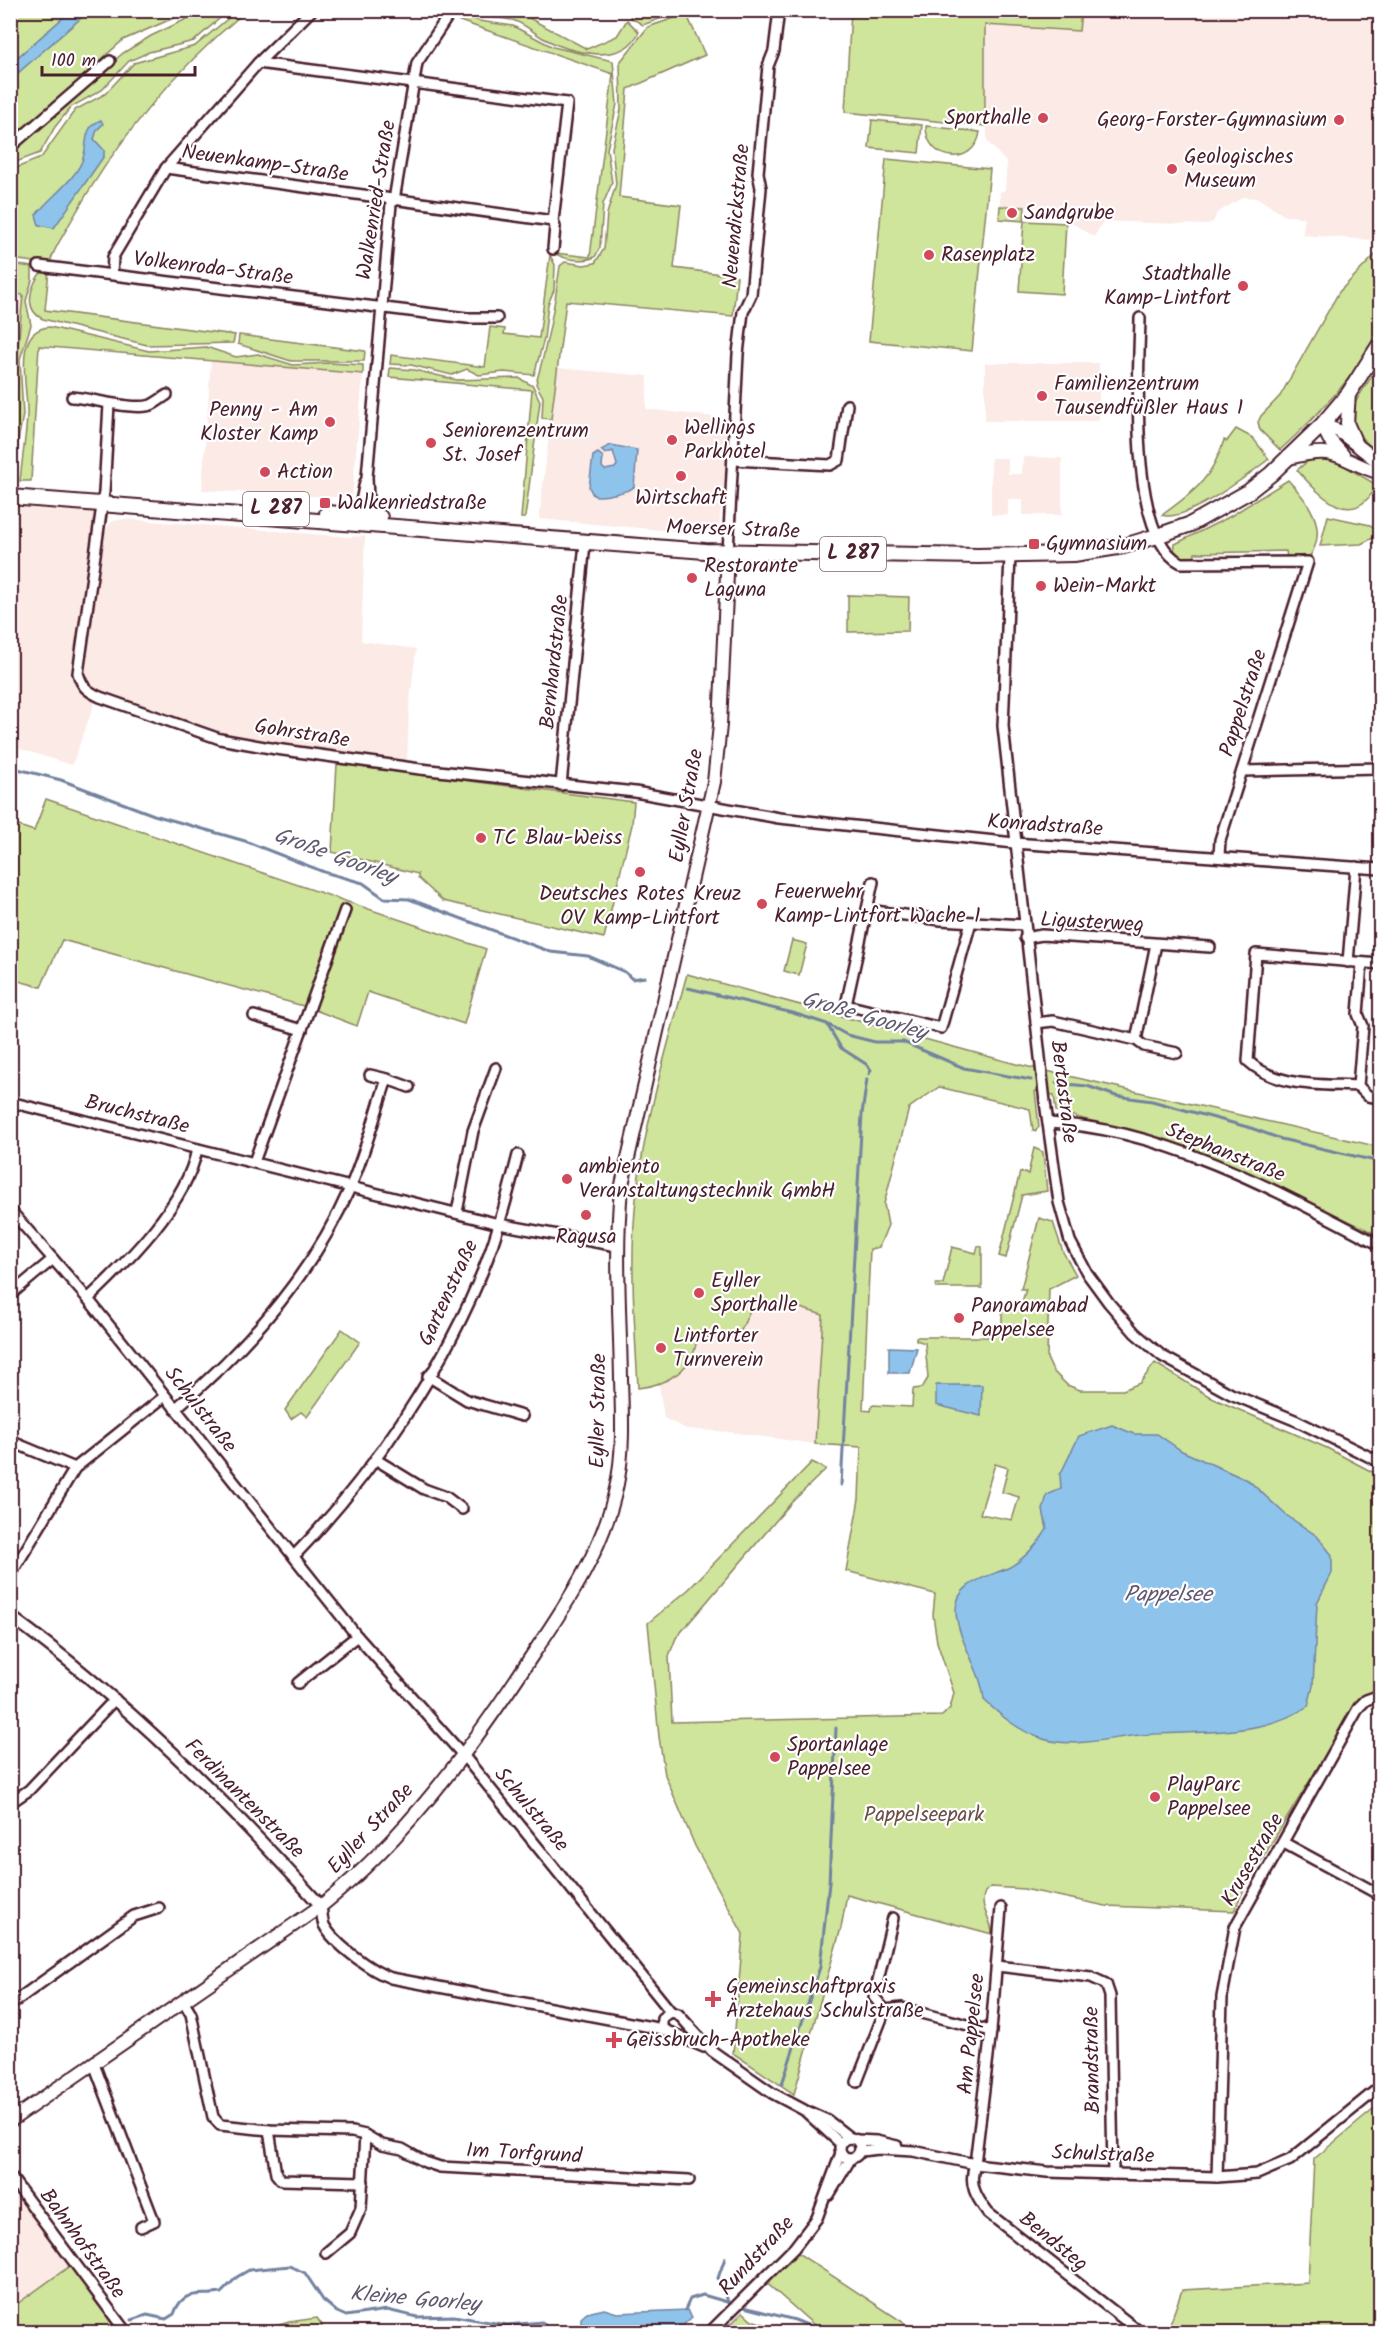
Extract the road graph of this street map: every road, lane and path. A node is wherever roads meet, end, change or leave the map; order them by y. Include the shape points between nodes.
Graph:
1 (312, 10) edge
2 (452, 10) edge
3 (778, 10) edge
4 (110, 61) dead end
5 (258, 63) junction
6 (413, 84) junction
7 (10, 147) edge
8 (166, 168) junction
9 (394, 200) junction
10 (553, 221) junction
11 (553, 249) dead end
12 (39, 266) dead end
13 (112, 274) junction
14 (383, 308) junction
15 (497, 318) dead end
16 (1140, 318) dead end
17 (1380, 344) edge
18 (1350, 393) junction
19 (167, 395) dead end
20 (72, 397) dead end
21 (109, 404) junction
22 (847, 405) dead end
23 (1322, 425) junction
24 (1358, 445) junction
25 (1343, 455) junction
26 (1289, 458) junction
27 (734, 460) junction
28 (1380, 463) edge
29 (1380, 473) edge
30 (10, 497) edge
31 (101, 503) junction
32 (363, 520) junction
33 (1157, 536) junction
34 (585, 543) junction
35 (728, 552) junction
36 (1010, 556) junction
37 (1380, 768) edge
38 (1242, 771) junction
39 (561, 785) junction
40 (709, 806) junction
41 (1014, 843) junction
42 (1219, 856) junction
43 (1356, 867) junction
44 (1380, 869) edge
45 (873, 882) dead end
46 (345, 910) dead end
47 (868, 910) junction
48 (971, 922) junction
49 (1024, 925) junction
50 (1025, 938) junction
51 (1156, 944) junction
52 (1210, 946) dead end
53 (1348, 962) junction
54 (1362, 963) junction
55 (1380, 964) edge
56 (254, 1016) dead end
57 (1036, 1023) junction
58 (302, 1030) junction
59 (1136, 1040) junction
60 (1177, 1053) dead end
61 (496, 1068) dead end
62 (370, 1075) dead end
63 (387, 1079) junction
64 (1358, 1086) junction
65 (409, 1087) dead end
66 (1380, 1098) edge
67 (10, 1102) edge
68 (1048, 1123) junction
69 (197, 1149) junction
70 (518, 1155) dead end
71 (254, 1162) junction
72 (350, 1187) junction
73 (10, 1210) edge
74 (457, 1212) junction
75 (500, 1224) junction
76 (1380, 1245) edge
77 (616, 1246) junction
78 (53, 1259) junction
79 (10, 1295) edge
80 (88, 1299) junction
81 (428, 1376) junction
82 (165, 1396) junction
83 (175, 1409) junction
84 (522, 1416) dead end
85 (10, 1441) edge
86 (375, 1459) junction
87 (1380, 1462) edge
88 (75, 1468) junction
89 (462, 1509) dead end
90 (294, 1556) junction
91 (10, 1576) edge
92 (10, 1616) edge
93 (357, 1636) junction
94 (298, 1683) dead end
95 (1380, 1695) edge
96 (115, 1700) junction
97 (463, 1755) junction
98 (10, 1803) edge
99 (1284, 1843) junction
100 (1380, 1895) edge
101 (321, 1906) junction
102 (159, 1908) dead end
103 (1001, 1908) dead end
104 (892, 1918) dead end
105 (997, 1966) junction
106 (183, 2001) junction
107 (10, 2005) edge
108 (885, 2010) junction
109 (671, 2012) junction
110 (682, 2022) junction
111 (662, 2029) junction
112 (991, 2031) junction
113 (676, 2033) junction
114 (712, 2051) junction
115 (94, 2064) junction
116 (857, 2082) dead end
117 (1380, 2087) edge
118 (804, 2110) junction
119 (10, 2121) edge
120 (269, 2130) junction
121 (365, 2135) junction
122 (854, 2139) junction
123 (841, 2148) junction
124 (860, 2151) junction
125 (913, 2151) junction
126 (851, 2158) junction
127 (975, 2164) junction
128 (1113, 2174) junction
129 (10, 2176) edge
130 (1217, 2177) junction
131 (689, 2180) dead end
132 (363, 2182) junction
133 (824, 2201) junction
134 (141, 2228) dead end
135 (326, 2253) dead end
136 (126, 2332) edge
137 (710, 2332) edge
138 (1140, 2332) edge

1 - 5 street
2 - 6 street, Walkenried-Straße via 417,63
3 - 27 street, Neuendickstraße via 767,78 759,173 762,188 751,295 743,312 734,402
4 - 7 street
5 - 6 street
5 - 8 street
6 - 9 street, Walkenried-Straße
6 - 10 street via 567,104
8 - 9 street, Neuenkamp-Straße
8 - 13 street via 113,257
9 - 10 street, Neuenkamp-Straße
9 - 14 street, Walkenried-Straße via 384,265
10 - 11 street
12 - 13 street, Volkenroda-Straße
13 - 14 street, Volkenroda-Straße
14 - 15 street, Volkenroda-Straße
14 - 32 street, Walkenried-Straße
16 - 33 street via 1140,448 1150,517
17 - 18 main road, L 287
18 - 23 main road, L 287
18 - 24 main road via 1347,423
19 - 21 street via 150,406
20 - 21 street via 94,398
21 - 31 street, Gohrstraße
22 - 27 street via 839,460 830,465
23 - 24 main road via 1339,431
23 - 25 main road, Moerser Straße
23 - 26 main road, Moerser Straße / L 287
24 - 28 main road
25 - 26 main road, Moerser Straße via 1323,452
25 - 29 main road, Moerser Straße
26 - 33 main road, Moerser Straße / L 287 via 1248,492 1217,511
27 - 35 street, Neuendickstraße
30 - 31 main road, Moerser Straße / L 287
31 - 32 main road, Moerser Straße / L 287 via 124,499
31 - 39 street, Gohrstraße via 78,673 87,691 220,739 359,761
32 - 34 main road, Moerser Straße / L 287
33 - 36 main road, Moerser Straße / L 287 via 1131,545 1074,554
33 - 38 street, Pappelstraße via 1181,563 1308,562
34 - 35 main road, Moerser Straße / L 287
34 - 39 street, Bernhardstraße
35 - 36 main road, Moerser Straße / L 287
35 - 40 main road, Eyller Straße via 718,746
36 - 41 street, Bertastraße via 1003,726
37 - 38 street
38 - 42 street, Pappelstraße via 1220,840
39 - 40 street, Gohrstraße via 635,792
40 - 41 street, Konradstraße via 779,818
40 - 77 main road, Eyller Straße via 621,1189
41 - 42 street, Konradstraße
41 - 49 street, Bertastraße
42 - 43 street, Konradstraße
43 - 44 street, Konradstraße
43 - 53 street
45 - 47 street
46 - 58 street
47 - 48 street
47 - 48 street via 846,1005 941,1028
48 - 49 street
49 - 50 street, Bertastraße
50 - 51 street, Ligusterweg via 1042,935
50 - 57 street, Bertastraße
51 - 52 street, Ligusterweg
51 - 59 street, Ligusterweg
53 - 54 street
53 - 64 street via 1256,954 1248,1061 1287,1082
54 - 55 street
54 - 64 street via 1358,1014 1363,1026
56 - 58 street
57 - 59 street via 1053,1021
57 - 68 street, Bertastraße
58 - 71 street
59 - 60 street via 1144,1046
61 - 74 street via 473,1131
62 - 63 street
63 - 65 street
63 - 72 street
64 - 66 street via 1368,1096
67 - 69 street, Bruchstraße
68 - 76 street, Stephanstraße via 1079,1124 1190,1155 1307,1207
68 - 87 street, Bertastraße via 1059,1202 1070,1241 1092,1280 1135,1334 1203,1381
69 - 71 street, Bruchstraße
69 - 80 street via 176,1197 156,1227 124,1266
70 - 75 street
71 - 72 street, Bruchstraße
72 - 74 street, Bruchstraße
72 - 83 street via 325,1238 292,1287 227,1363
73 - 78 street, Schulstraße
74 - 75 street, Bruchstraße
75 - 77 street, Bruchstraße
75 - 81 street, Gartenstraße via 468,1306
77 - 97 main road, Eyller Straße via 621,1446 617,1483 604,1532 569,1600
78 - 79 street
78 - 80 street, Schulstraße
80 - 82 street, Schulstraße
81 - 84 street, Gartenstraße via 466,1400
81 - 86 street, Gartenstraße
82 - 83 street, Schulstraße
82 - 88 street
83 - 90 street, Schulstraße
85 - 88 street
86 - 89 street
86 - 90 street, Gartenstraße
88 - 91 street
90 - 93 street, Schulstraße
92 - 96 street, Ferdinantenstraße via 66,1656
93 - 94 street
93 - 97 street, Schulstraße
95 - 99 street, Krusestraße via 1359,1707
96 - 98 street via 29,1790
96 - 101 street, Ferdinantenstraße
97 - 101 main road, Eyller Straße via 363,1871
97 - 109 street, Schulstraße
99 - 100 street
99 - 130 street, Krusestraße via 1240,1918 1228,1961 1222,1997
101 - 106 main road, Eyller Straße
101 - 111 street, Ferdinantenstraße via 324,1925 350,1953 368,1969 391,1978
102 - 107 street via 134,1916
103 - 105 street, Am Pappelsee
104 - 108 street via 874,1997
105 - 112 street, Am Pappelsee
105 - 128 street, Brandstraße via 1091,1977 1106,1984 1110,1996
106 - 115 main road, Eyller Straße
106 - 120 street, Im Torfgrund via 190,2014 213,2117 227,2127
108 - 112 street via 903,2008
108 - 116 street
109 - 110 street, Schulstraße via 678,2014
109 - 111 street via 662,2018
110 - 113 street
110 - 114 street, Schulstraße
111 - 113 street, Schulstraße
112 - 127 street, Am Pappelsee
113 - 114 street, Schulstraße
114 - 118 street, Schulstraße
115 - 119 main road, Eyller Straße
115 - 134 street via 154,2221
117 - 130 street, Schulstraße via 1290,2160 1257,2174
118 - 122 street, Schulstraße
118 - 123 street, Schulstraße
120 - 121 street, Im Torfgrund
120 - 132 street via 276,2174 281,2180
121 - 131 street, Im Torfgrund via 440,2167
121 - 132 street
122 - 123 street
122 - 124 street
122 - 125 street, Schulstraße
123 - 126 street, Schulstraße
123 - 133 street, Rundstraße
124 - 125 street, Schulstraße
124 - 126 street
125 - 127 street, Schulstraße
126 - 133 street, Rundstraße
127 - 128 street, Schulstraße
127 - 138 street, Bendsteg via 971,2175 973,2189 988,2213
128 - 130 street, Schulstraße
129 - 136 street, Bahnhofstraße
132 - 135 street via 361,2208 350,2233
133 - 137 street, Rundstraße via 817,2218 794,2248

